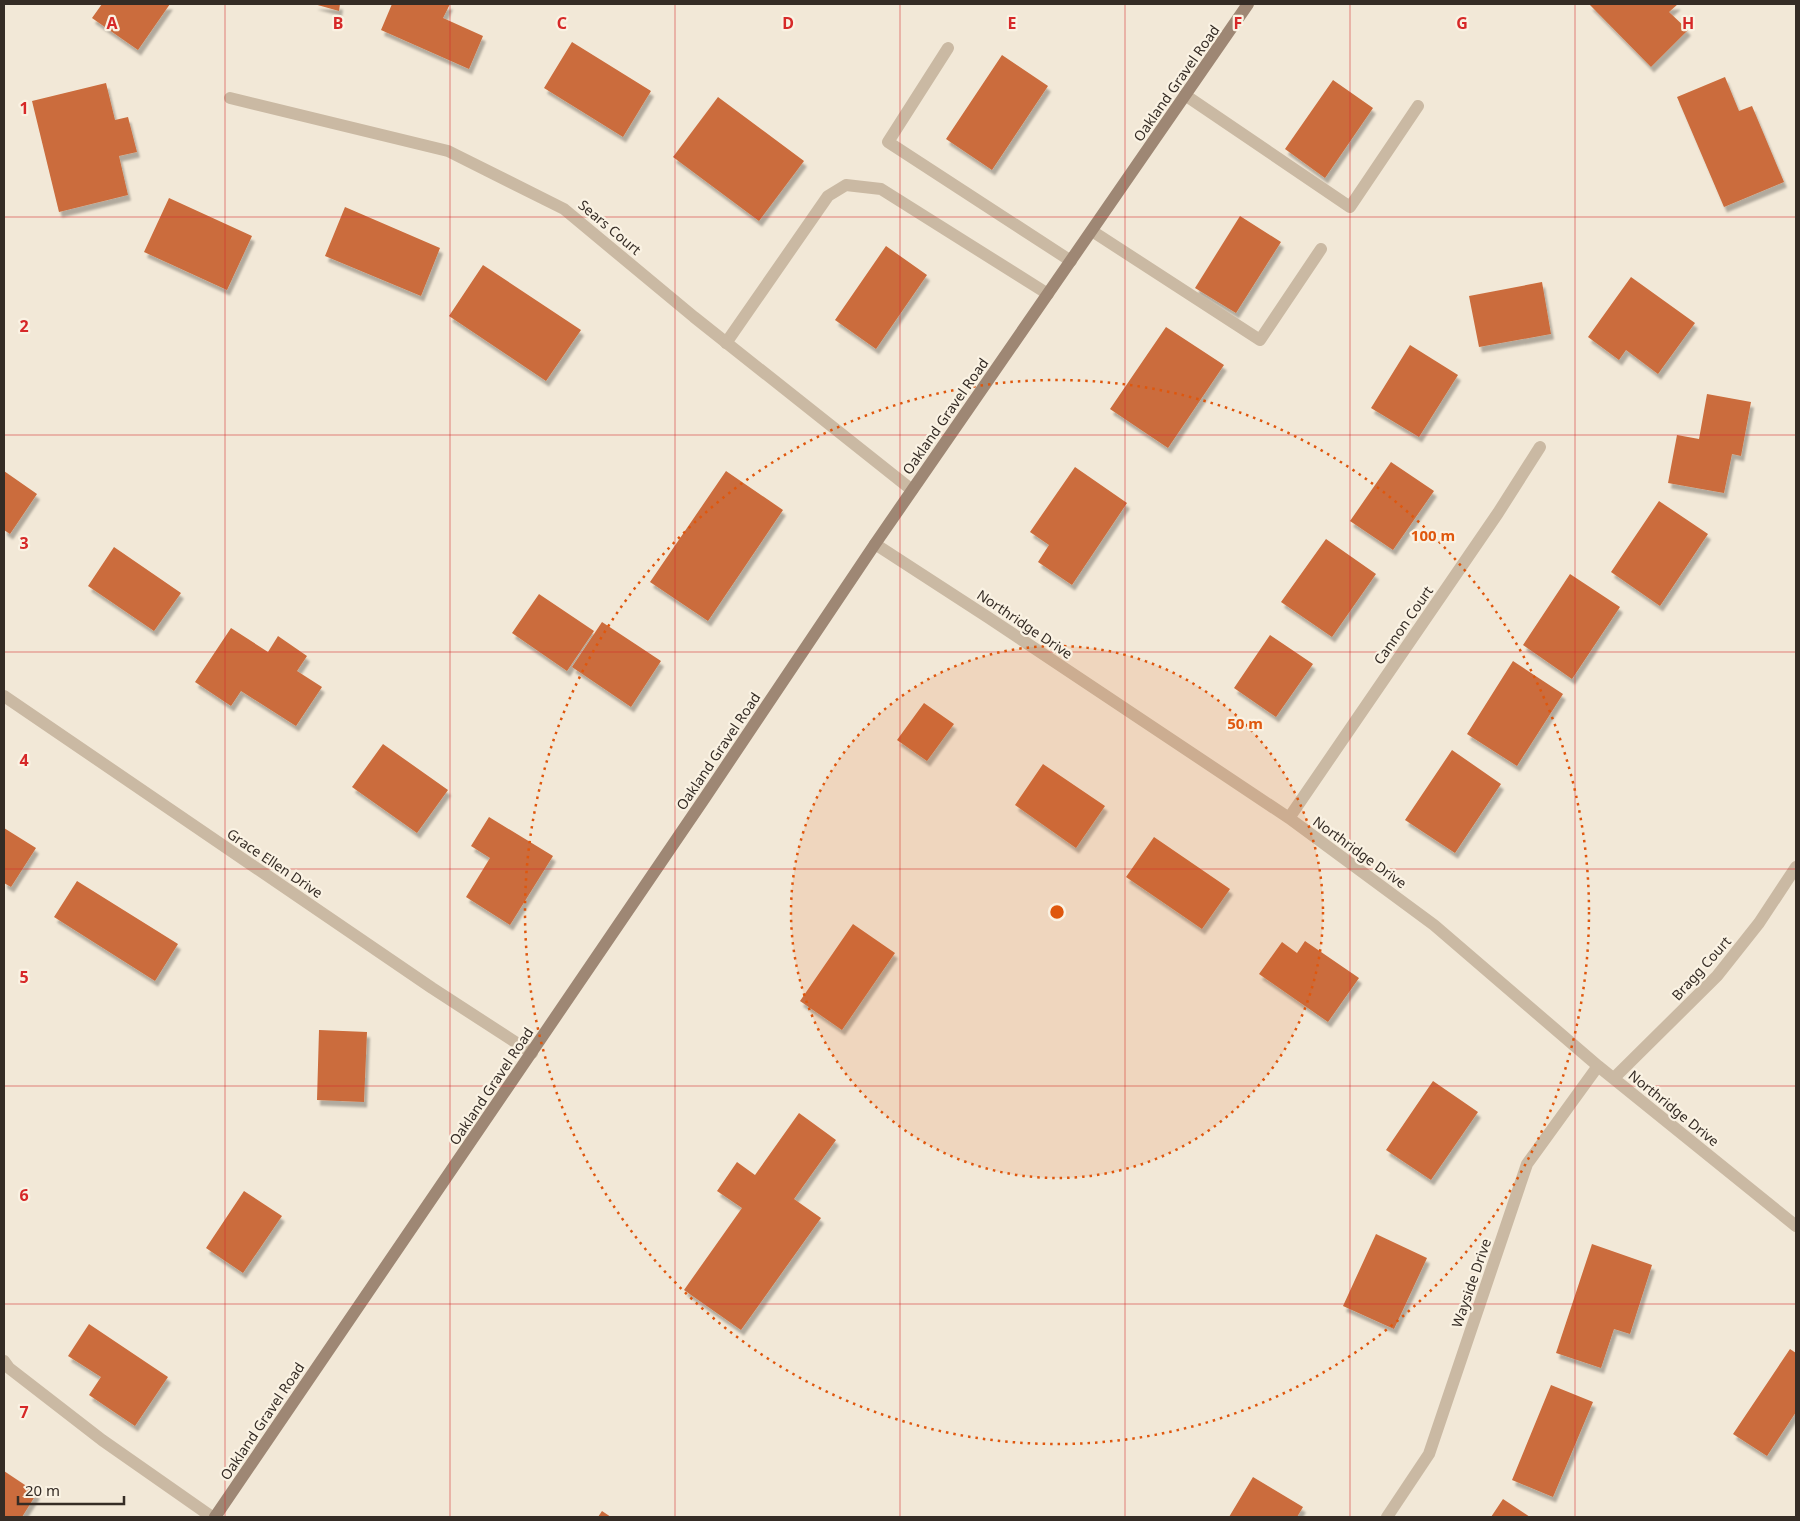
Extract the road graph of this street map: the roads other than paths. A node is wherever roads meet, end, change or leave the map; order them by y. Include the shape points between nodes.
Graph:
1 (1248, 4) edge
2 (948, 48) dead end
3 (1185, 95) junction
4 (230, 98) dead end
5 (1418, 106) dead end
6 (1092, 231) junction
7 (1322, 249) dead end
8 (1071, 261) junction
9 (1048, 294) junction
10 (726, 342) junction
11 (1540, 447) dead end
12 (912, 490) junction
13 (875, 544) junction
14 (4, 696) edge
15 (1288, 818) junction
16 (1796, 867) edge
17 (532, 1053) junction
18 (1598, 1066) junction
19 (1614, 1078) junction
20 (1796, 1226) edge
21 (4, 1361) edge
22 (213, 1517) edge
23 (1387, 1517) edge

1 - 3 street, Oakland Gravel Road
2 - 8 street via 888,142
3 - 5 street via 1350,208
3 - 6 street, Oakland Gravel Road
4 - 10 street, Sears Court via 457,156 564,209
6 - 7 street via 1260,340
6 - 8 street, Oakland Gravel Road
8 - 9 street, Oakland Gravel Road
9 - 10 street via 881,189 846,185 828,196
9 - 12 street, Oakland Gravel Road
10 - 12 street, Sears Court
11 - 15 street, Cannon Court
12 - 13 street, Oakland Gravel Road
13 - 15 street, Northridge Drive
13 - 17 street, Oakland Gravel Road
14 - 17 street, Grace Ellen Drive via 424,983
15 - 18 street, Northridge Drive via 1434,924
16 - 19 street, Bragg Court via 1754,930 1717,976
17 - 22 street, Oakland Gravel Road
18 - 19 street, Northridge Drive
18 - 23 street, Wayside Drive via 1527,1164 1429,1454
19 - 20 street, Northridge Drive
21 - 22 street via 102,1440

